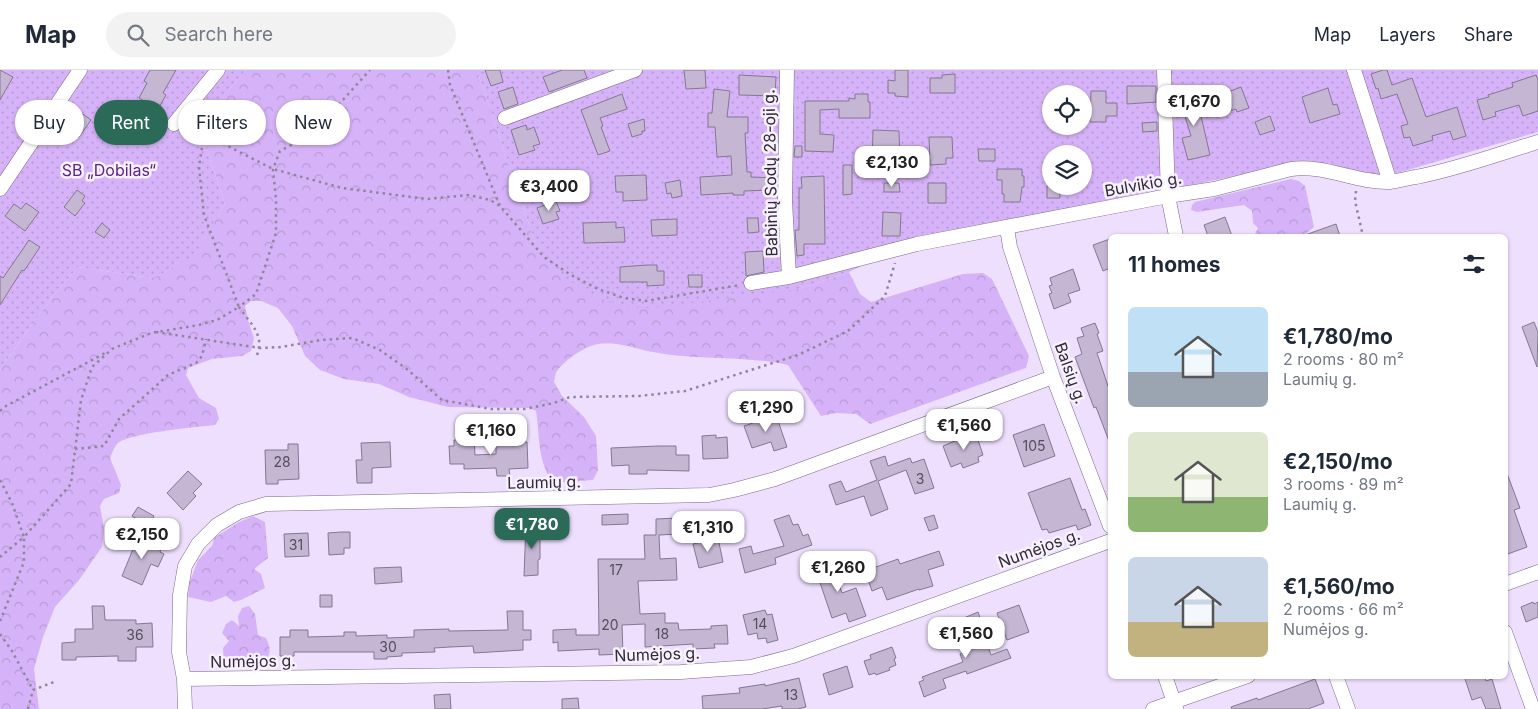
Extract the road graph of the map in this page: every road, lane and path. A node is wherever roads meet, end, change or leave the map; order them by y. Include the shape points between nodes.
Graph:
1 (80, 70) edge
2 (218, 70) edge
3 (370, 70) edge
4 (448, 70) edge
5 (635, 70) edge
6 (787, 70) edge
7 (1164, 70) edge
8 (1354, 70) edge
9 (206, 84) junction
10 (207, 100) edge
11 (505, 118) dead end
12 (174, 124) dead end
13 (1538, 142) edge
14 (202, 145) edge
15 (226, 145) edge
16 (273, 169) junction
17 (1357, 179) junction
18 (1390, 182) junction
19 (0, 189) edge
20 (1168, 196) junction
21 (500, 206) junction
22 (1007, 228) junction
23 (1176, 234) edge
24 (1363, 234) edge
25 (899, 250) junction
26 (789, 277) junction
27 (751, 284) joint
28 (239, 307) junction
29 (156, 332) junction
30 (206, 339) junction
31 (260, 348) junction
32 (112, 349) junction
33 (257, 356) dead end
34 (1053, 377) junction
35 (0, 411) edge
36 (75, 449) junction
37 (0, 480) edge
38 (1108, 521) edge
39 (24, 537) junction
40 (1108, 542) edge
41 (0, 557) edge
42 (1538, 572) edge
43 (1508, 583) edge
44 (0, 621) edge
45 (0, 634) edge
46 (1508, 640) edge
47 (184, 679) junction
48 (1166, 679) edge
49 (1240, 679) edge
50 (1337, 679) edge
51 (54, 682) dead end
52 (33, 690) junction
53 (1175, 705) edge
54 (28, 709) edge
55 (185, 709) edge
56 (1153, 709) edge
57 (1348, 709) edge
58 (1533, 709) edge

1 - 19 street
2 - 9 street
3 - 16 path via 312,134 280,151
4 - 21 path via 450,85
5 - 11 street
6 - 26 street, Babinių Sodų 28-oji g. via 785,200
7 - 20 street
8 - 18 street
9 - 10 path
9 - 12 street
13 - 18 street, Bulvikio g. via 1440,172
14 - 28 path via 199,167 204,215
15 - 16 path
16 - 21 path via 342,188 427,199 469,195
16 - 28 path via 276,233 256,294
17 - 18 street, Bulvikio g.
17 - 20 street, Bulvikio g. via 1303,167 1214,190
17 - 24 path via 1355,201
20 - 22 street, Bulvikio g.
20 - 23 street
21 - 27 path via 544,257 571,276 624,298 646,301
22 - 25 street, Bulvikio g.
22 - 34 street, Balsių g. via 1010,247
25 - 26 street, Bulvikio g.
25 - 31 path via 885,296 848,331 798,355 685,390 639,396 570,397 525,409 491,409 442,400 380,350 352,338
26 - 27 street, Bulvikio g.
28 - 29 path via 217,320
28 - 31 path via 258,334
29 - 30 path
29 - 32 path
30 - 31 path
30 - 36 path via 202,356 196,363 168,375 133,406 119,419 104,446
31 - 33 path
32 - 35 path
32 - 36 path via 92,367 81,400
34 - 38 street, Balsių g.
34 - 47 street, Laumių g. via 775,478 709,495 266,504 239,512 217,525 198,544 185,566 180,595 179,652
36 - 39 path via 71,484
37 - 39 path
39 - 41 path
39 - 44 path via 24,562
40 - 47 street, Numėjos g. via 793,656 751,667 680,672
42 - 43 street
45 - 52 path
46 - 58 street
47 - 55 street, Laumių g.
48 - 53 street
49 - 53 street
50 - 57 street
51 - 52 path
52 - 54 path
53 - 56 street

